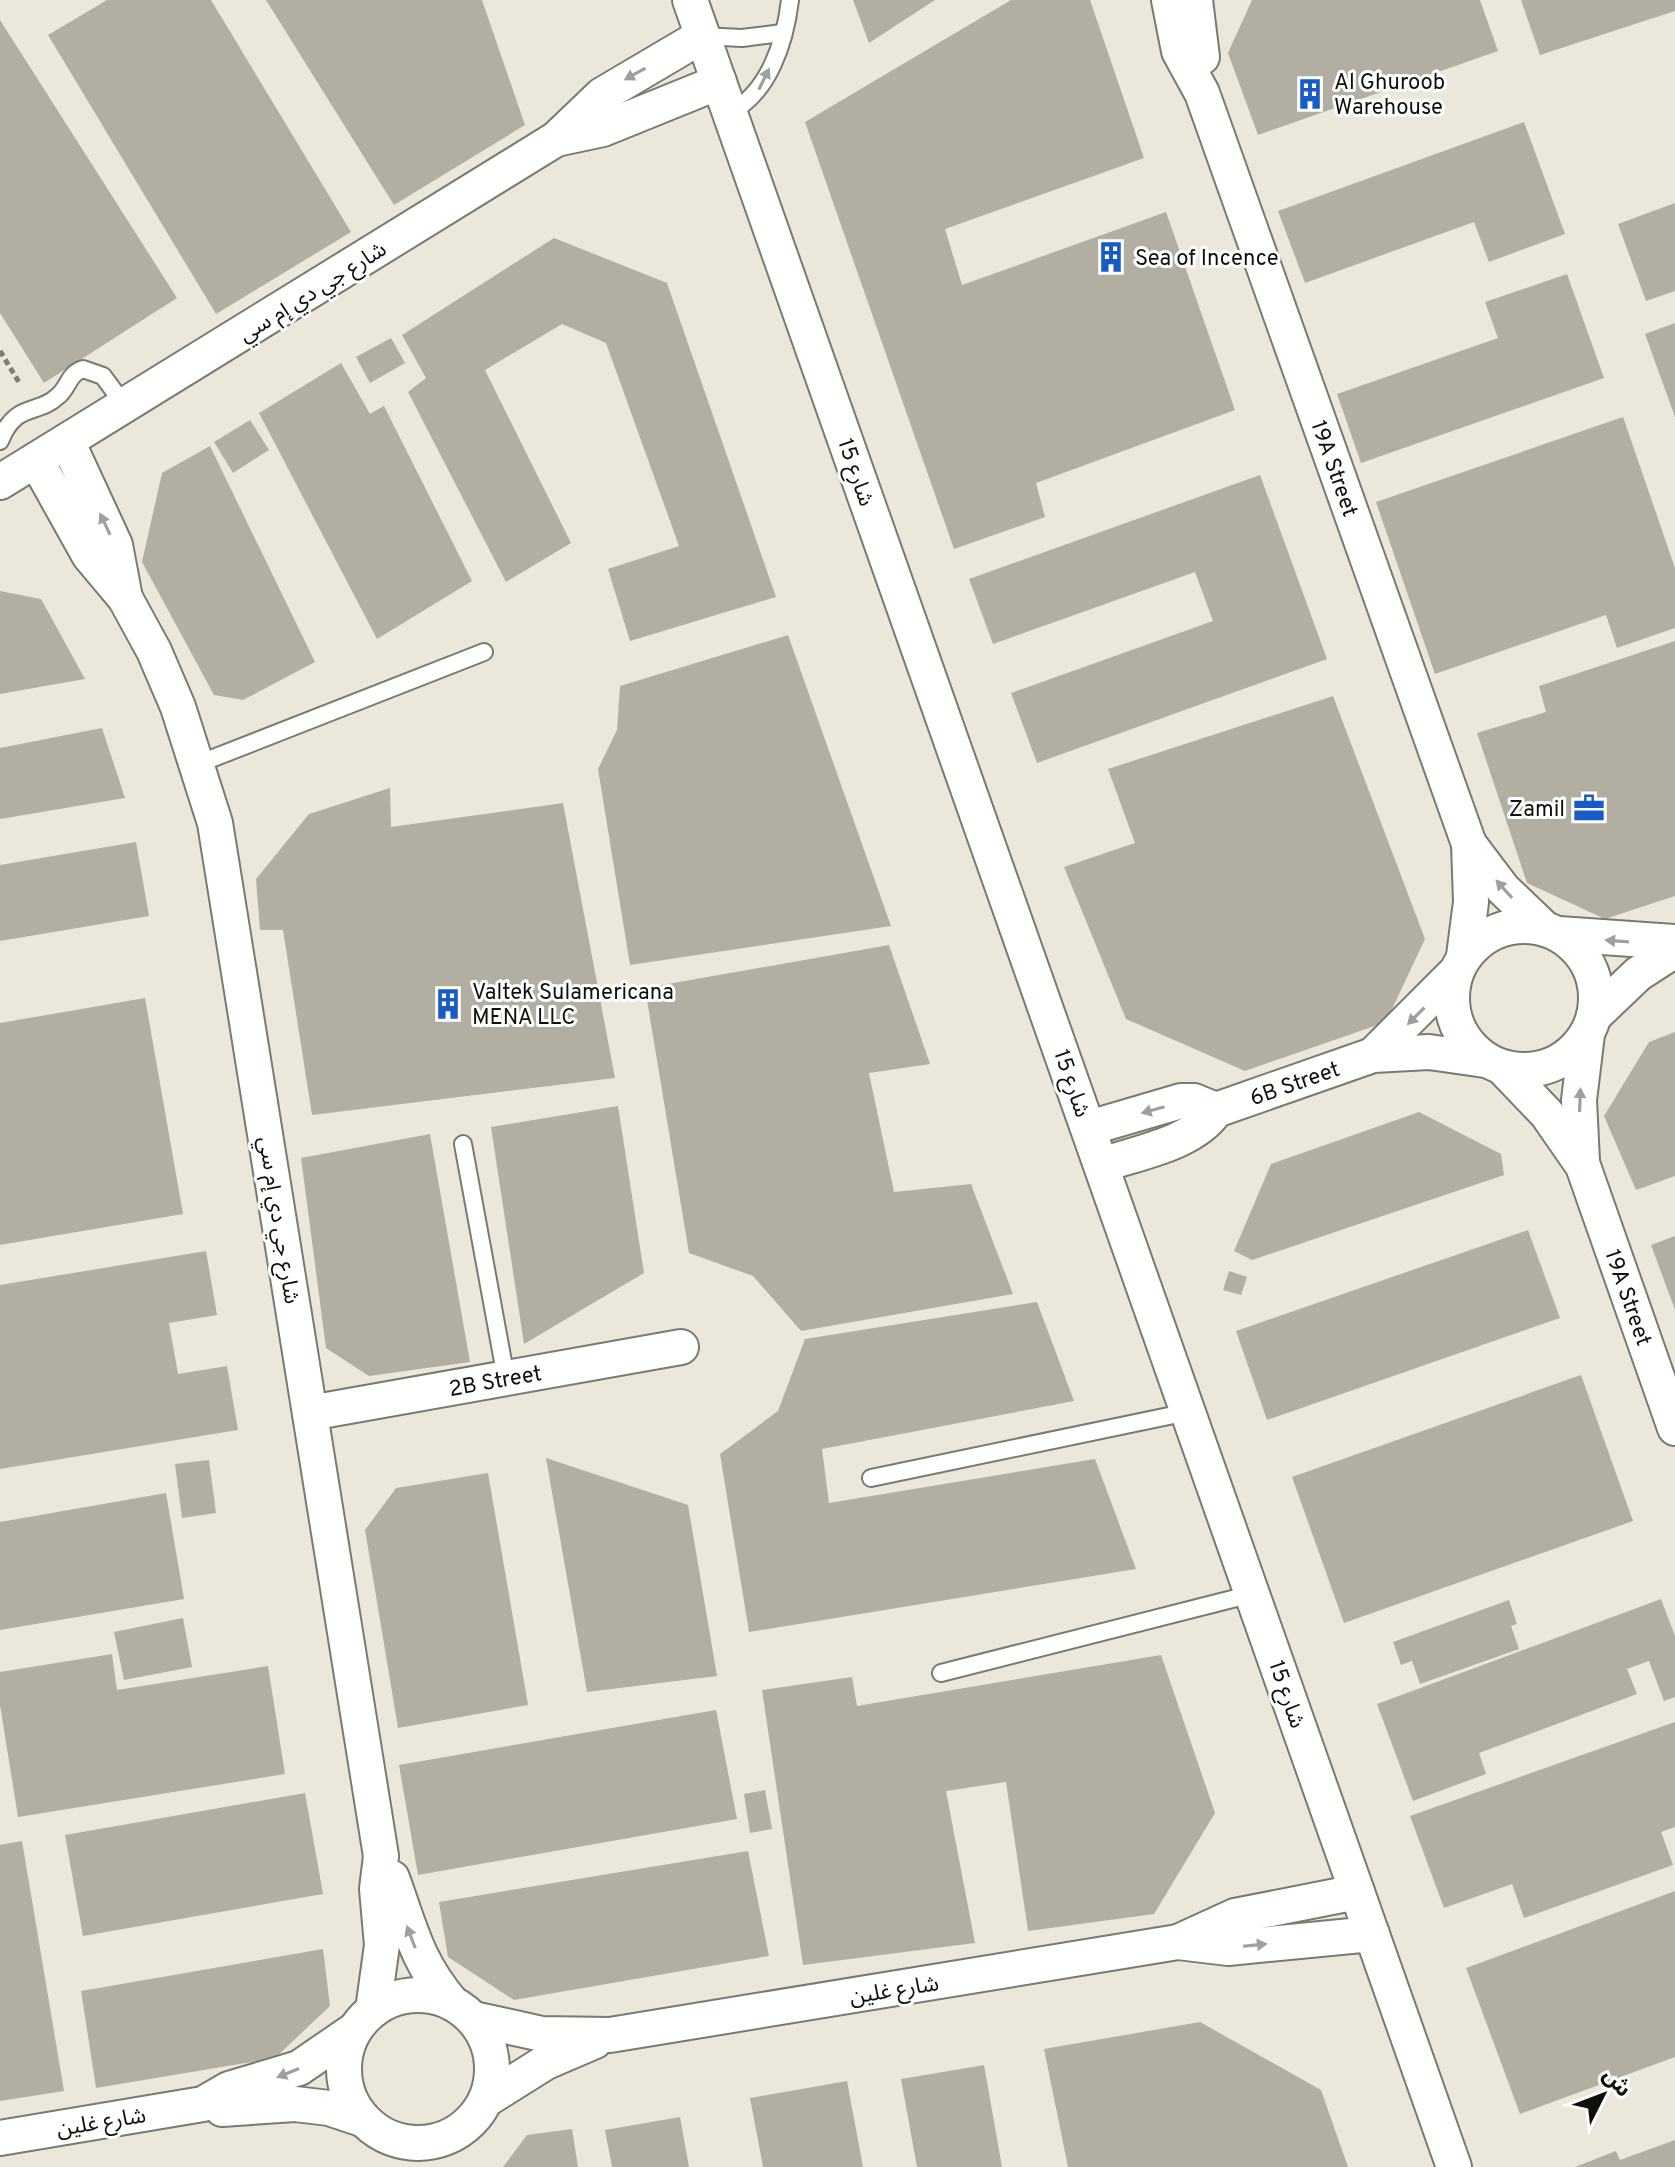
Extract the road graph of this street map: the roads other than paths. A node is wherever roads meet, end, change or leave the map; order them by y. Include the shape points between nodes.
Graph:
1 (690, 0) edge
2 (790, 0) edge
3 (1169, 0) edge
4 (1195, 0) edge
5 (782, 33) junction
6 (702, 36) junction
7 (1202, 93) junction
8 (724, 97) junction
9 (556, 139) junction
10 (125, 406) junction
11 (0, 441) edge
12 (67, 441) junction
13 (36, 460) junction
14 (0, 482) edge
15 (125, 598) junction
16 (484, 652) dead end
17 (198, 764) junction
18 (1469, 844) junction
19 (1552, 931) junction
20 (1675, 942) edge
21 (1675, 950) edge
22 (1460, 964) junction
23 (1591, 1025) junction
24 (1373, 1055) junction
25 (1494, 1064) junction
26 (1216, 1110) junction
27 (1089, 1128) junction
28 (463, 1144) dead end
29 (1102, 1165) junction
30 (1583, 1166) junction
31 (681, 1347) dead end
32 (506, 1378) junction
33 (1188, 1412) junction
34 (310, 1413) junction
35 (1675, 1428) edge
36 (871, 1478) dead end
37 (1252, 1594) junction
38 (941, 1673) dead end
39 (381, 1856) junction
40 (1357, 1892) junction
41 (1372, 1934) junction
42 (1178, 1942) junction
43 (463, 2011) junction
44 (363, 2020) junction
45 (610, 2035) junction
46 (487, 2099) junction
47 (203, 2104) junction
48 (362, 2119) junction
49 (465, 2128) junction
50 (0, 2138) edge
51 (402, 2153) edge
52 (456, 2167) edge
53 (1454, 2167) edge

1 - 6 street, شارع 15
2 - 5 lane
3 - 7 street, 19A Street via 1179,51
4 - 7 street, 19A Street
5 - 6 lane
8 -> 5 lane via 744,106 765,81
6 - 8 street, شارع 15
6 -> 9 street, شارع جي دي إم سي via 602,95
7 - 18 street, 19A Street
8 - 9 street, شارع جي دي إم سي
8 - 27 street, شارع 15
9 - 10 street, شارع جي دي إم سي
10 - 11 lane via 103,376 91,369 71,376 53,400 12,421
10 - 12 street, شارع جي دي إم سي
12 - 13 street, شارع جي دي إم سي
15 -> 12 street, شارع جي دي إم سي via 115,545
13 - 14 street, شارع جي دي إم سي
13 - 15 street, شارع جي دي إم سي via 89,555
15 - 17 street, شارع جي دي إم سي via 154,651
16 - 17 lane
17 - 34 street, شارع جي دي إم سي via 226,882
19 -> 18 street, 19A Street via 1503,889
18 - 22 street, 19A Street via 1471,902
20 -> 19 street
19 - 22 street via 1509,927 1476,942
19 - 23 street via 1586,960 1597,997
21 - 23 street via 1638,974
22 -> 24 street, 6B Street via 1416,1016
22 - 25 street via 1453,1012 1470,1047
23 - 25 street via 1560,1061 1522,1071
30 -> 23 street, 19A Street via 1579,1100
24 - 25 street, 6B Street via 1429,1052
24 - 26 street, 6B Street
25 - 30 street, 19A Street via 1547,1114
26 -> 27 street via 1181,1101
26 - 29 street, 6B Street via 1189,1134
27 - 29 street, شارع 15
28 - 32 lane
29 - 33 street, شارع 15
30 - 35 street, 19A Street
31 - 32 street, 2B Street
32 - 34 street, 2B Street
33 - 36 lane
33 - 37 street, شارع 15
34 - 39 street, شارع جي دي إم سي
37 - 38 lane
37 - 40 street, شارع 15
43 -> 39 street, شارع جي دي إم سي via 434,1982 413,1944
39 - 44 street, شارع جي دي إم سي via 377,1889 382,1945
40 - 41 street, شارع 15
40 - 42 street, شارع غلين via 1235,1916
42 -> 41 street, شارع غلين via 1228,1948
41 - 53 street, شارع 15
42 - 45 street, شارع غلين
43 - 44 street, شارع غلين via 432,1996 411,1995 391,1999
43 - 45 street, شارع غلين via 542,2034
43 - 46 street, شارع غلين via 484,2033 492,2057
44 -> 47 street, شارع غلين via 299,2068 229,2089
44 - 48 street via 343,2067 345,2085
45 - 46 street, شارع غلين via 546,2062
46 - 49 street, شارع غلين
47 - 48 street, شارع غلين via 224,2109 312,2105
47 - 50 street, شارع غلين
48 - 51 street, شارع غلين
49 - 51 street, شارع غلين
49 - 52 street

